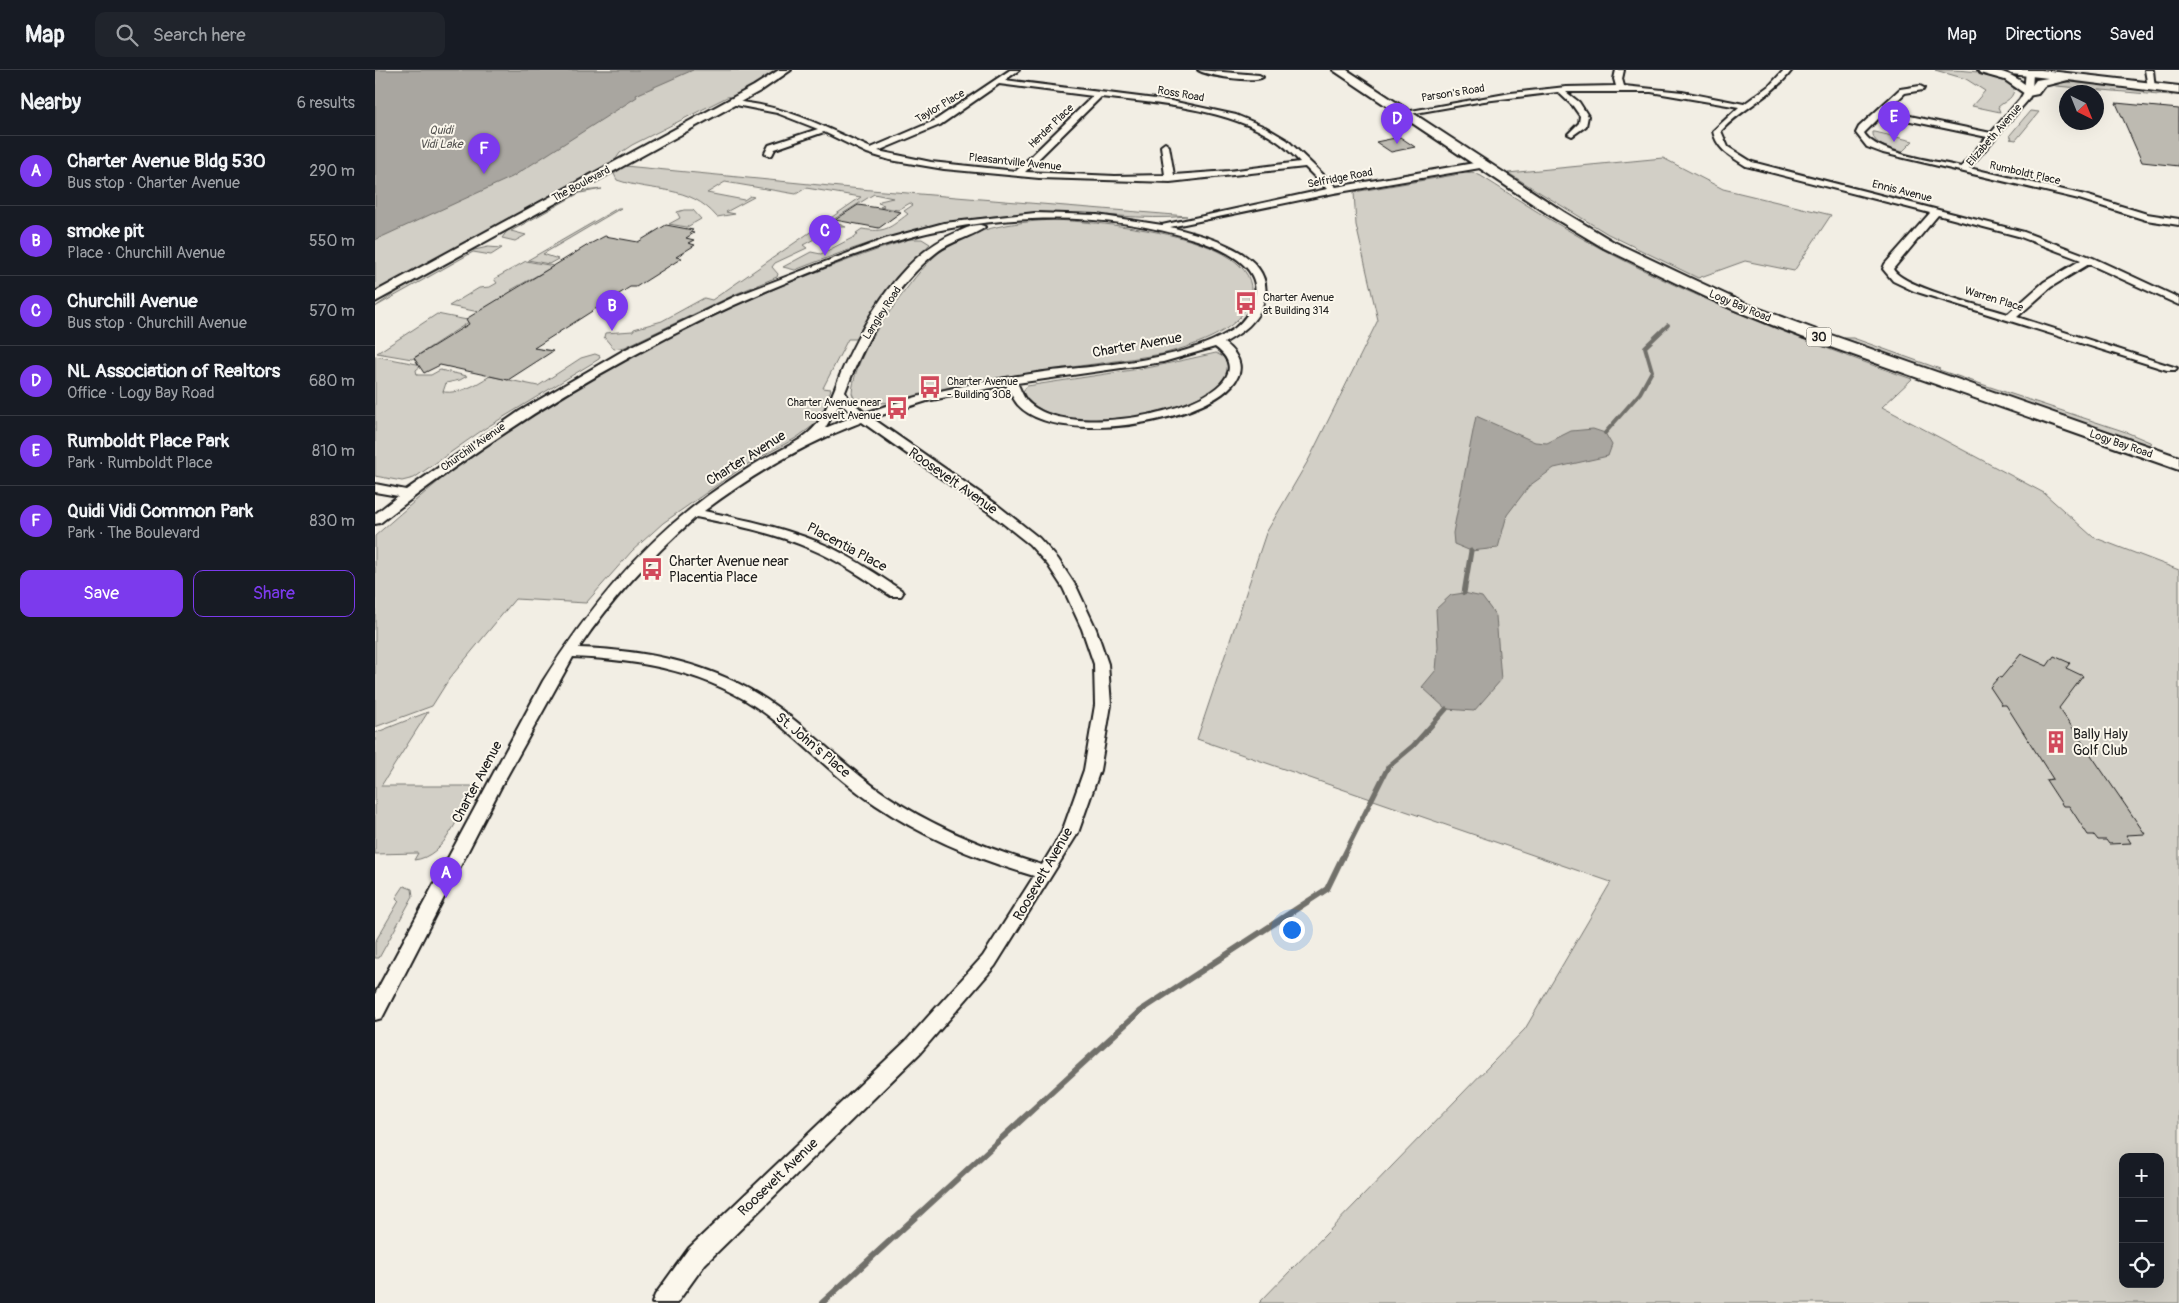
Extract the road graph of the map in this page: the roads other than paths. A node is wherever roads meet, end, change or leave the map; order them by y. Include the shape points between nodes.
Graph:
1 (786, 70) edge
2 (1015, 70) edge
3 (1202, 70) edge
4 (1339, 70) edge
5 (1620, 70) edge
6 (1788, 70) edge
7 (1985, 70) edge
8 (2011, 70) edge
9 (2063, 70) edge
10 (2149, 70) edge
11 (2029, 71) edge
12 (1259, 77) dead end
13 (999, 82) junction
14 (2107, 82) junction
15 (2152, 87) junction
16 (1621, 88) junction
17 (1920, 88) dead end
18 (2179, 90) edge
19 (1561, 91) junction
20 (2028, 92) junction
21 (1099, 94) junction
22 (730, 103) junction
23 (1744, 106) junction
24 (1880, 112) junction
25 (1404, 113) junction
26 (825, 130) junction
27 (1572, 134) dead end
28 (1993, 136) junction
29 (1165, 146) dead end
30 (870, 151) junction
31 (769, 153) dead end
32 (1307, 164) junction
33 (1480, 165) junction
34 (1963, 170) junction
35 (1018, 174) junction
36 (1170, 179) junction
37 (1334, 190) junction
38 (1937, 212) junction
39 (1011, 218) junction
40 (1205, 218) junction
41 (1113, 219) junction
42 (2179, 222) edge
43 (1144, 224) junction
44 (911, 234) junction
45 (1200, 238) junction
46 (941, 244) junction
47 (2089, 260) junction
48 (375, 298) edge
49 (2179, 302) edge
50 (2011, 317) junction
51 (1216, 343) junction
52 (2171, 368) dead end
53 (1010, 381) junction
54 (839, 392) junction
55 (863, 417) junction
56 (807, 441) junction
57 (2179, 464) edge
58 (375, 488) edge
59 (407, 494) junction
60 (693, 513) junction
61 (375, 520) edge
62 (896, 593) dead end
63 (569, 652) junction
64 (1045, 873) junction
65 (375, 1012) edge
66 (663, 1303) edge

1 - 22 street, The Boulevard
2 - 13 street, Taylor Place
3 - 12 street via 1242,78
4 - 25 main road, Logy Bay Road / 30
5 - 16 street
6 - 23 street, Ennis Avenue
7 - 20 main road via 2009,77
8 - 11 main road
9 - 14 main road
10 - 15 street
11 - 14 main road
11 - 20 street, Elizabeth Avenue
13 - 21 street, Ross Road
13 - 30 street, Taylor Place via 937,124
14 - 15 main road
14 - 20 main road via 2054,80 2037,84 2034,91
15 - 18 main road
16 - 19 street, Parson's Road
16 - 23 street, Parson's Road via 1684,94
17 - 24 street, Rumboldt Place via 1903,91
19 - 25 street, Parson's Road
19 - 27 street via 1584,116 1583,124
20 - 28 street, Elizabeth Avenue
21 - 32 street, Ross Road via 1188,106 1233,117 1275,136
21 - 35 street, Herder Place
22 - 26 street, Pleasantville Avenue via 788,114
22 - 48 street, The Boulevard
23 - 38 street, Ennis Avenue via 1717,131 1722,145 1733,156 1766,170
24 - 28 street
24 - 34 street, Rumboldt Place via 1860,133 1867,143 1896,154
25 - 33 main road, Logy Bay Road / 30
26 - 30 street, Pleasantville Avenue
26 - 31 street via 772,147
28 - 34 street, Elizabeth Avenue
29 - 36 street
30 - 35 street, Pleasantville Avenue via 913,162
32 - 36 street, Pleasantville Avenue via 1225,176
32 - 37 street, Ross Road
33 - 37 street, Selfridge Road
33 - 57 main road, Logy Bay Road / 30 via 1609,245 1738,306 1949,385
34 - 42 street, Rumboldt Place via 2082,197 2146,217
35 - 36 street, Pleasantville Avenue via 1061,178
37 - 40 street, Selfridge Road
38 - 47 street, Ennis Avenue via 2021,234
38 - 50 street, Warren Place via 1890,264 1889,274 1918,289
39 - 41 street, Churchill Avenue
39 - 44 street, Churchill Avenue
39 - 46 street, Langley Road via 968,231
40 - 41 street, Selfridge Road
40 - 43 street, Selfridge Road via 1175,224
40 - 45 street via 1200,226
41 - 43 street, Charter Avenue
43 - 45 street, Charter Avenue
44 - 46 street via 929,236
44 - 59 street, Churchill Avenue via 770,285 638,347 516,418
45 - 51 street, Charter Avenue via 1239,257 1255,272 1261,288 1251,317
46 - 54 street, Langley Road via 915,267 885,304
47 - 49 street, Ennis Avenue
47 - 50 street via 2057,276
50 - 52 street, Warren Place
51 - 53 street, Charter Avenue via 1187,354
51 - 53 street via 1228,350 1233,358 1235,372 1231,380 1196,403 1136,422 1077,423 1044,416 1012,392
53 - 55 street, Charter Avenue via 955,390
54 - 55 street via 843,400
54 - 56 street, Langley Road via 826,420
55 - 56 street, Charter Avenue
55 - 64 street, Roosevelt Avenue via 1034,541 1070,588 1089,629 1101,664 1103,705 1092,770 1070,833
56 - 60 street, Charter Avenue via 747,474
58 - 59 street
59 - 61 street, Churchill Avenue
60 - 62 street, Placentia Place via 763,527 796,538 858,568
60 - 63 street, Charter Avenue via 634,568
63 - 64 street, St. John's Place via 604,652 656,660 736,688 769,709 862,786 896,808 947,837 1009,863
63 - 65 street, Charter Avenue via 543,694
64 - 66 street, Roosevelt Avenue via 989,961 913,1047 697,1256

